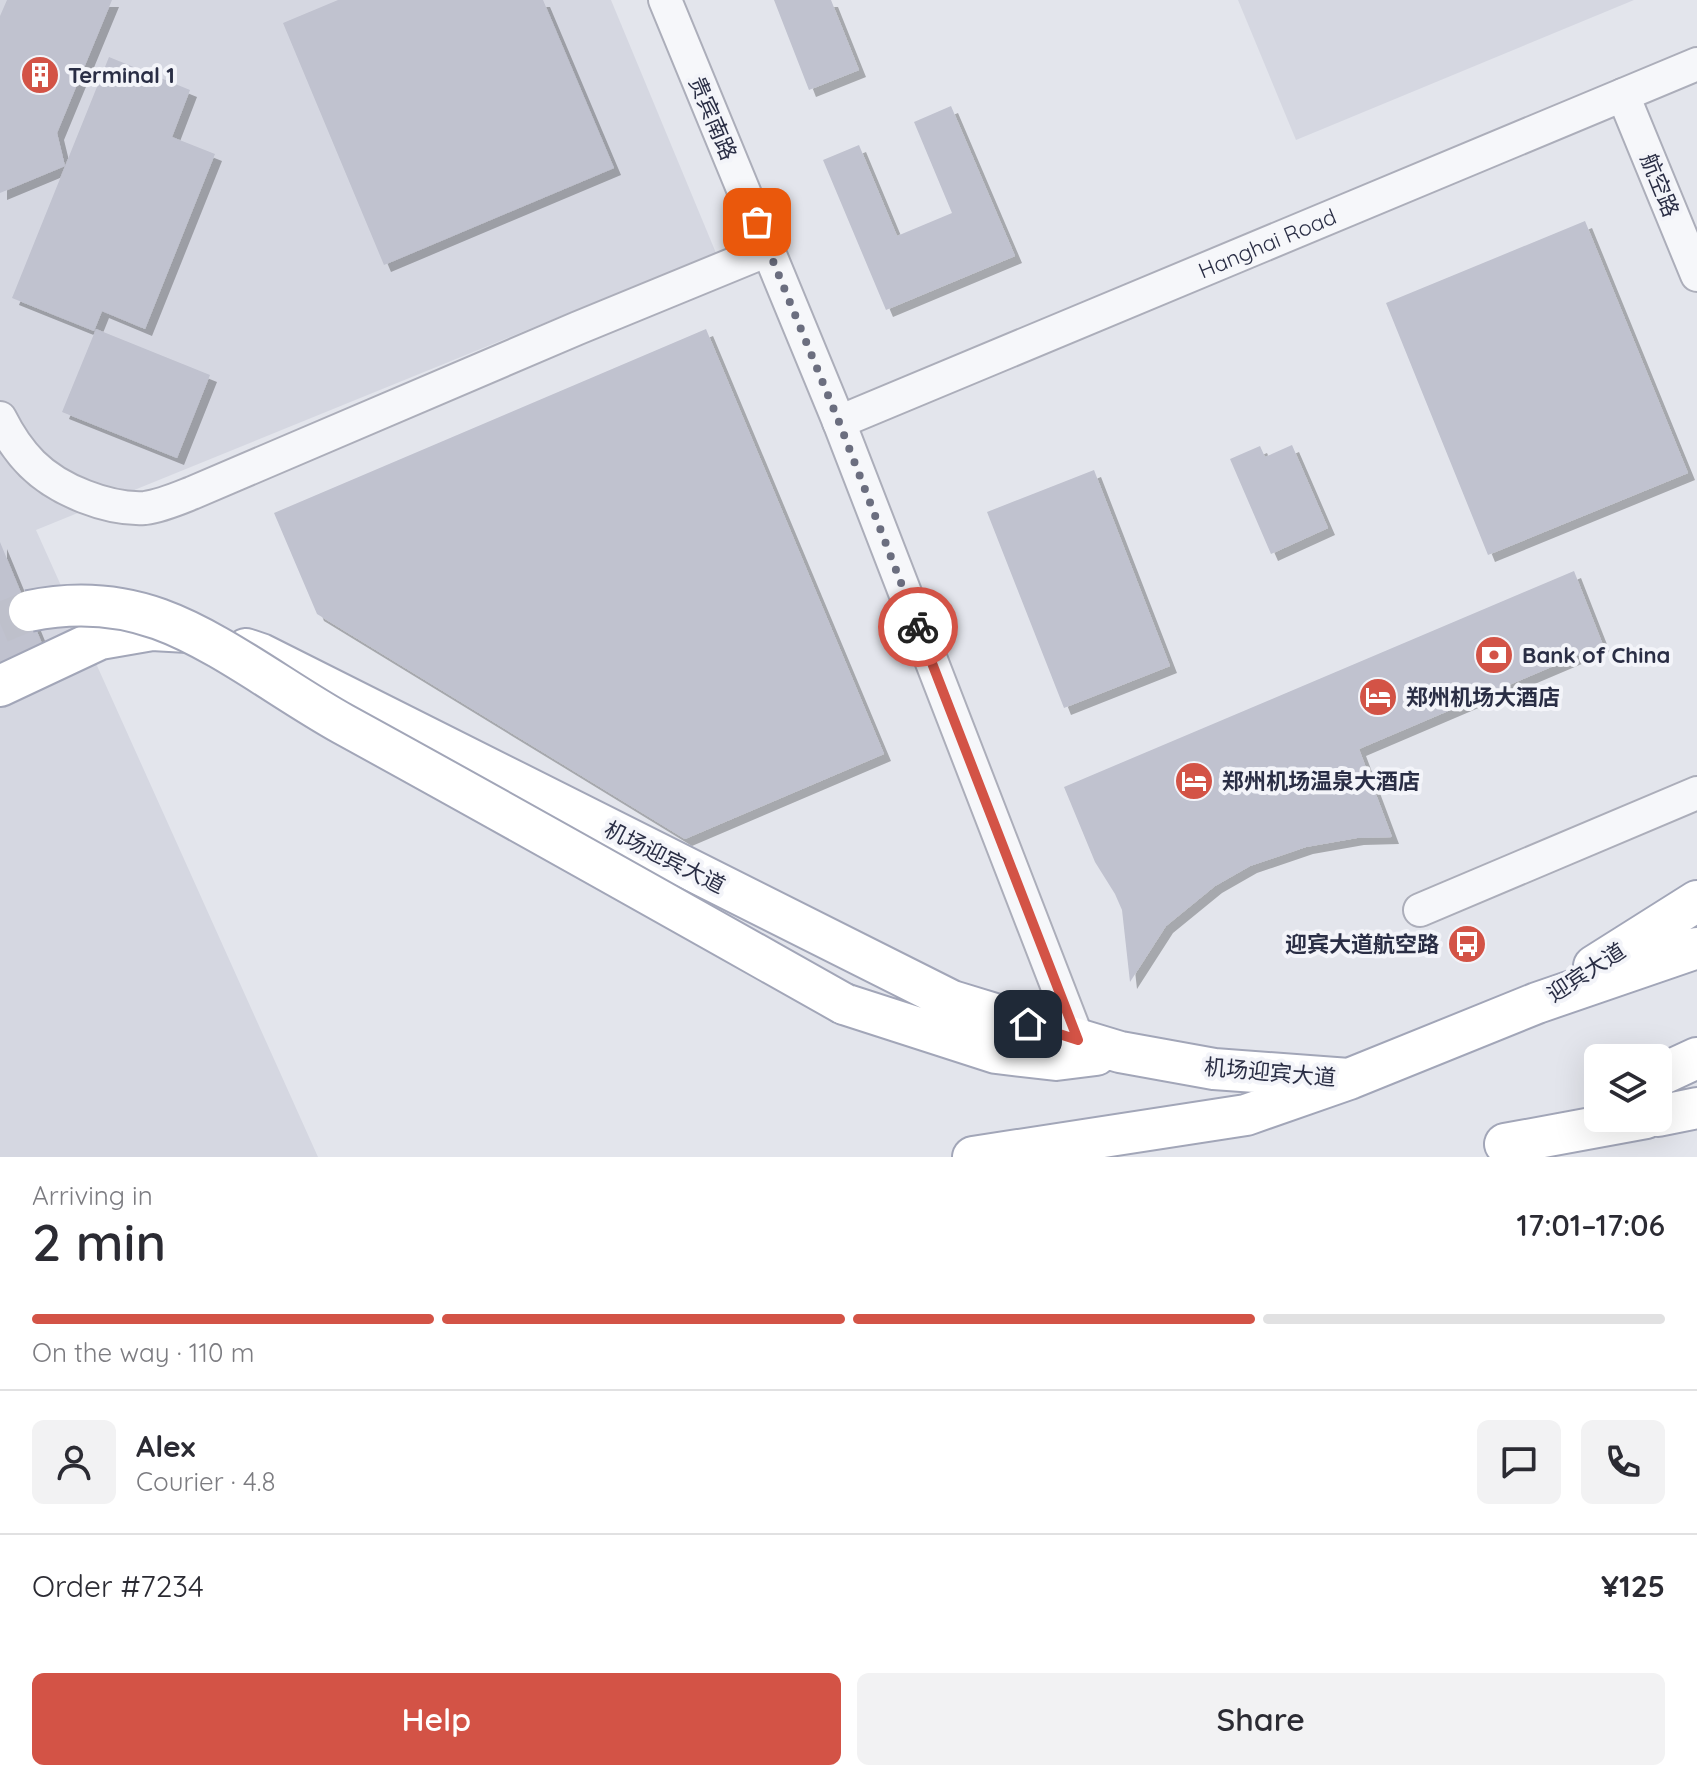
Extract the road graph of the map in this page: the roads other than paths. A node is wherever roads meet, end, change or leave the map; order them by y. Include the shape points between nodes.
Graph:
1 (665, 0) edge
2 (1697, 64) edge
3 (1623, 95) junction
4 (768, 250) junction
5 (1697, 275) edge
6 (0, 418) edge
7 (839, 422) junction
8 (29, 611) tunnel mouth
9 (0, 686) edge
10 (1697, 793) edge
11 (1697, 901) edge
12 (1420, 910) dead end
13 (1692, 947) edge
14 (1537, 1003) junction
15 (1078, 1040) junction
16 (1120, 1052) junction
17 (1697, 1058) edge
18 (1672, 1070) edge
19 (1349, 1079) junction
20 (1697, 1108) edge
21 (1584, 1109) edge
22 (1672, 1113) edge
23 (1246, 1115) junction
24 (1584, 1131) edge
25 (1492, 1151) edge
26 (973, 1157) edge
27 (1095, 1157) edge

1 - 4 street, 贵宾南路
2 - 3 street, Hanghai Road
3 - 5 street, 航空路
3 - 7 street, Hanghai Road
4 - 6 street via 146,508 93,498 50,478 31,463
4 - 7 street, 贵宾南路
7 - 15 street, 贵宾南路
8 - 16 main road, bridge via 98,606 163,620 844,1004 996,1053 1056,1060
9 - 15 main road, 机场迎宾大道 via 100,639 152,630 197,632 261,654 952,1001
10 - 12 street
11 - 14 main road, 迎宾大道
13 - 14 main road, 迎宾大道
14 - 19 main road
15 - 16 main road, 机场迎宾大道
16 - 19 main road, 机场迎宾大道 via 1214,1069
17 - 18 main road
19 - 23 main road
20 - 22 main road
21 - 25 main road
23 - 26 main road
23 - 27 main road
24 - 25 main road

